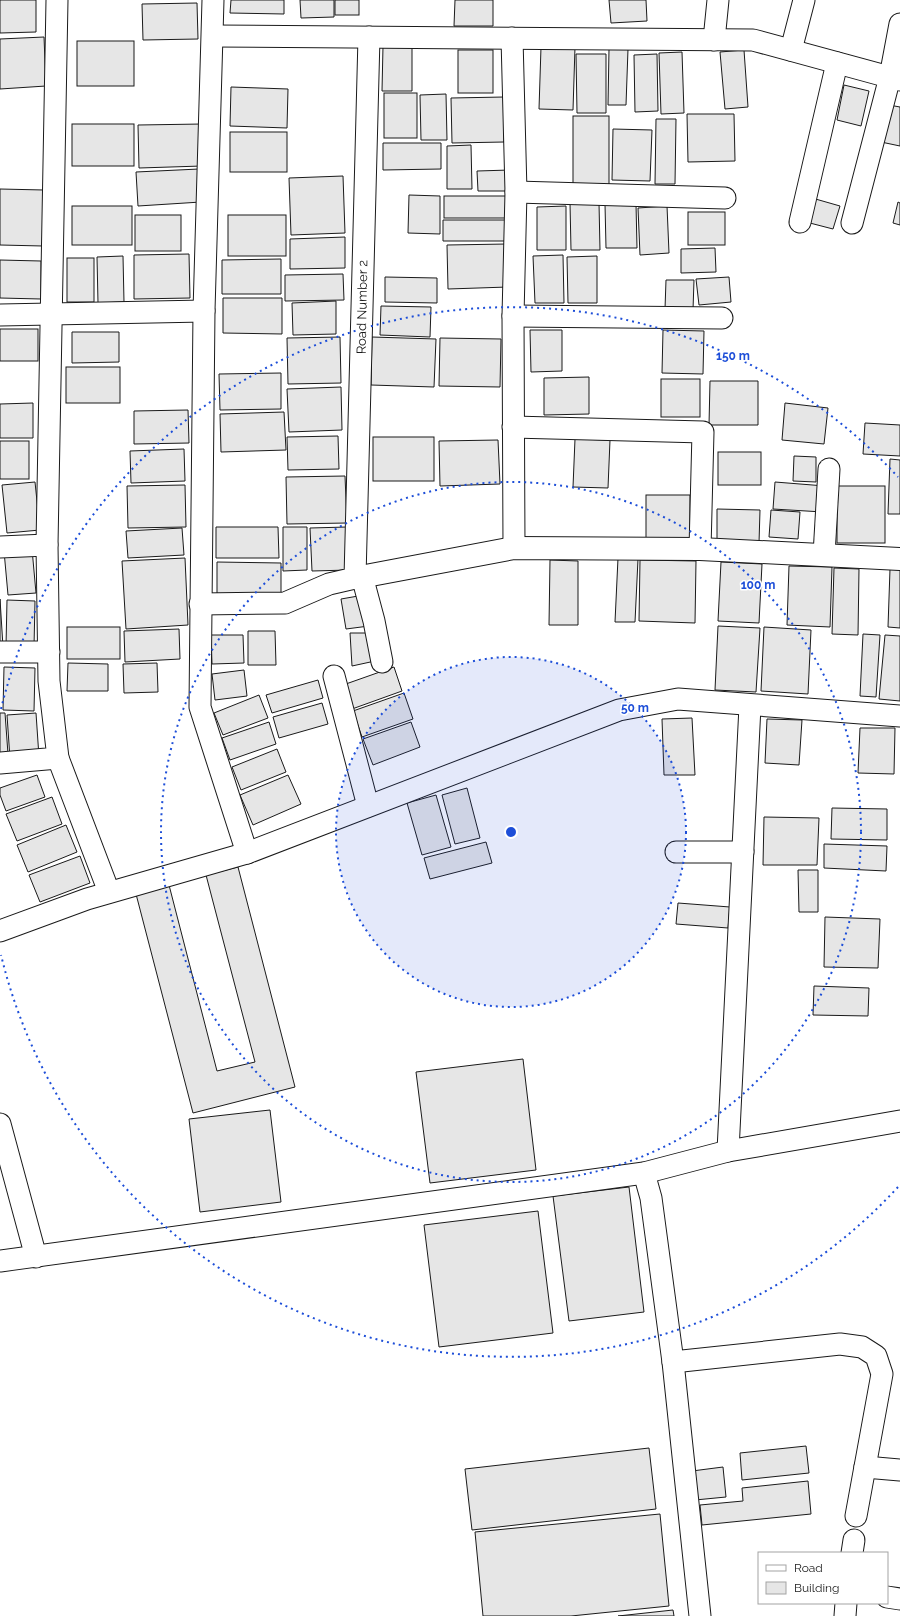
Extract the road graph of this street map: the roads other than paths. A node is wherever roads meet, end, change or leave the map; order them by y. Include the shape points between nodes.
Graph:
1 (58, 0) edge
2 (213, 0) edge
3 (718, 0) edge
4 (804, 0) edge
5 (900, 24) edge
6 (213, 36) junction
7 (369, 37) junction
8 (512, 38) junction
9 (714, 40) junction
10 (791, 50) junction
11 (837, 63) junction
12 (895, 79) edge
13 (516, 192) junction
14 (725, 198) dead end
15 (800, 222) dead end
16 (852, 223) dead end
17 (204, 311) junction
18 (52, 313) junction
19 (0, 315) edge
20 (513, 316) junction
21 (722, 318) dead end
22 (513, 427) junction
23 (829, 469) dead end
24 (47, 545) junction
25 (0, 547) edge
26 (514, 548) junction
27 (700, 549) junction
28 (824, 555) junction
29 (900, 559) edge
30 (359, 577) junction
31 (200, 604) junction
32 (0, 652) edge
33 (48, 652) junction
34 (382, 662) dead end
35 (334, 676) dead end
36 (750, 706) junction
37 (900, 716) edge
38 (58, 758) junction
39 (0, 763) edge
40 (368, 806) junction
41 (676, 852) dead end
42 (742, 852) junction
43 (247, 853) junction
44 (109, 892) junction
45 (0, 931) edge
46 (900, 1121) edge
47 (0, 1124) edge
48 (728, 1151) junction
49 (644, 1173) junction
50 (36, 1256) junction
51 (0, 1261) edge
52 (672, 1362) junction
53 (865, 1467) junction
54 (900, 1470) edge
55 (856, 1516) dead end
56 (888, 1597) edge
57 (900, 1599) edge
58 (846, 1604) edge
59 (700, 1616) edge
60 (845, 1616) edge

1 - 18 street
2 - 6 street
3 - 9 street
4 - 10 street
5 - 12 street
6 - 7 street
6 - 17 street
7 - 8 street
7 - 30 street, Road Number 2
8 - 9 street
8 - 13 street
9 - 10 street via 752,40
10 - 11 street
11 - 12 street
11 - 15 street
12 - 16 street
13 - 14 street
13 - 20 street
17 - 18 street
17 - 31 street
18 - 19 street
18 - 24 street
20 - 21 street
20 - 22 street
22 - 26 street
22 - 27 street via 703,432
23 - 28 street
24 - 25 street
24 - 33 street
26 - 27 street
26 - 30 street
27 - 28 street
28 - 29 street
30 - 31 street via 329,584 285,603
30 - 34 street, Road Number 2 via 374,620
31 - 43 street via 200,706
32 - 33 street
33 - 38 street
35 - 40 street
36 - 37 street
36 - 40 street via 678,700 619,710
36 - 42 street
38 - 39 street
38 - 44 street
40 - 43 street
41 - 42 street
42 - 48 street
43 - 44 street
44 - 45 street
46 - 48 street
47 - 50 street
48 - 49 street
49 - 50 street
49 - 52 street via 651,1198
50 - 51 street
52 - 53 street via 840,1344 862,1347 876,1356 882,1374
52 - 59 street
53 - 54 street
53 - 55 street
56 - 57 street
58 - 60 street

